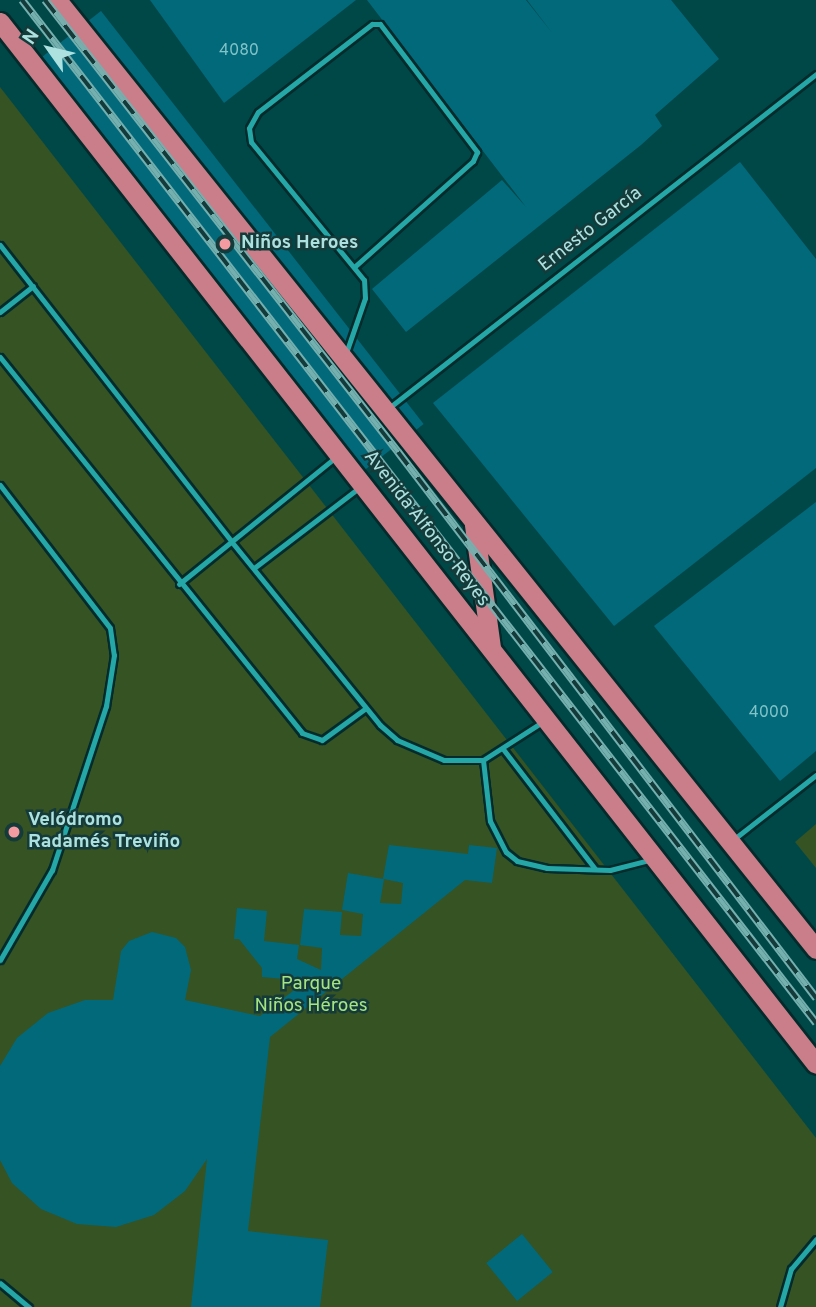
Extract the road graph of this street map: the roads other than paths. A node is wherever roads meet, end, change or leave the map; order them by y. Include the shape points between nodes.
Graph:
1 (57, 0) edge
2 (0, 22) edge
3 (816, 74) edge
4 (0, 245) edge
5 (354, 267) junction
6 (33, 286) junction
7 (0, 312) edge
8 (0, 357) edge
9 (344, 360) junction
10 (385, 411) junction
11 (339, 455) junction
12 (0, 485) edge
13 (363, 485) junction
14 (474, 524) junction
15 (232, 541) junction
16 (254, 568) junction
17 (179, 584) junction
18 (491, 649) junction
19 (366, 708) junction
20 (546, 720) junction
21 (503, 749) junction
22 (483, 760) junction
23 (816, 775) edge
24 (732, 841) junction
25 (655, 859) junction
26 (595, 870) junction
27 (816, 949) edge
28 (0, 960) edge
29 (816, 1064) edge
30 (816, 1239) edge
31 (0, 1283) edge
32 (29, 1307) edge
33 (780, 1307) edge

1 - 9 highway, Avenida Alfonso Reyes
2 - 11 highway, Avenida Alfonso Reyes
3 - 10 lane, Ernesto García
4 - 6 lane
5 - 5 lane via 251,142 248,128 258,112 372,24 380,24 477,152 474,161
5 - 9 lane via 364,280 365,298
6 - 7 lane
6 - 15 lane
8 - 17 lane
9 - 10 highway, Avenida Alfonso Reyes
10 - 14 highway, Avenida Alfonso Reyes
11 - 13 highway, Avenida Alfonso Reyes
11 - 15 lane
12 - 28 lane via 110,628 112,679 52,870
13 - 16 lane
13 - 18 highway, Avenida Alfonso Reyes
14 - 18 highway
14 - 24 highway, Avenida Alfonso Reyes
15 - 16 lane
15 - 17 lane
16 - 19 lane
17 - 19 lane via 309,738 330,737
18 - 20 highway, Avenida Alfonso Reyes
19 - 22 lane via 397,740 419,752 444,760
20 - 21 lane
20 - 25 highway, Avenida Alfonso Reyes
21 - 22 lane
21 - 26 lane
22 - 26 lane via 490,821 506,852 526,865
23 - 24 lane
24 - 27 highway, Avenida Alfonso Reyes
25 - 26 lane
25 - 29 highway, Avenida Alfonso Reyes
30 - 33 lane via 791,1269
31 - 32 lane

